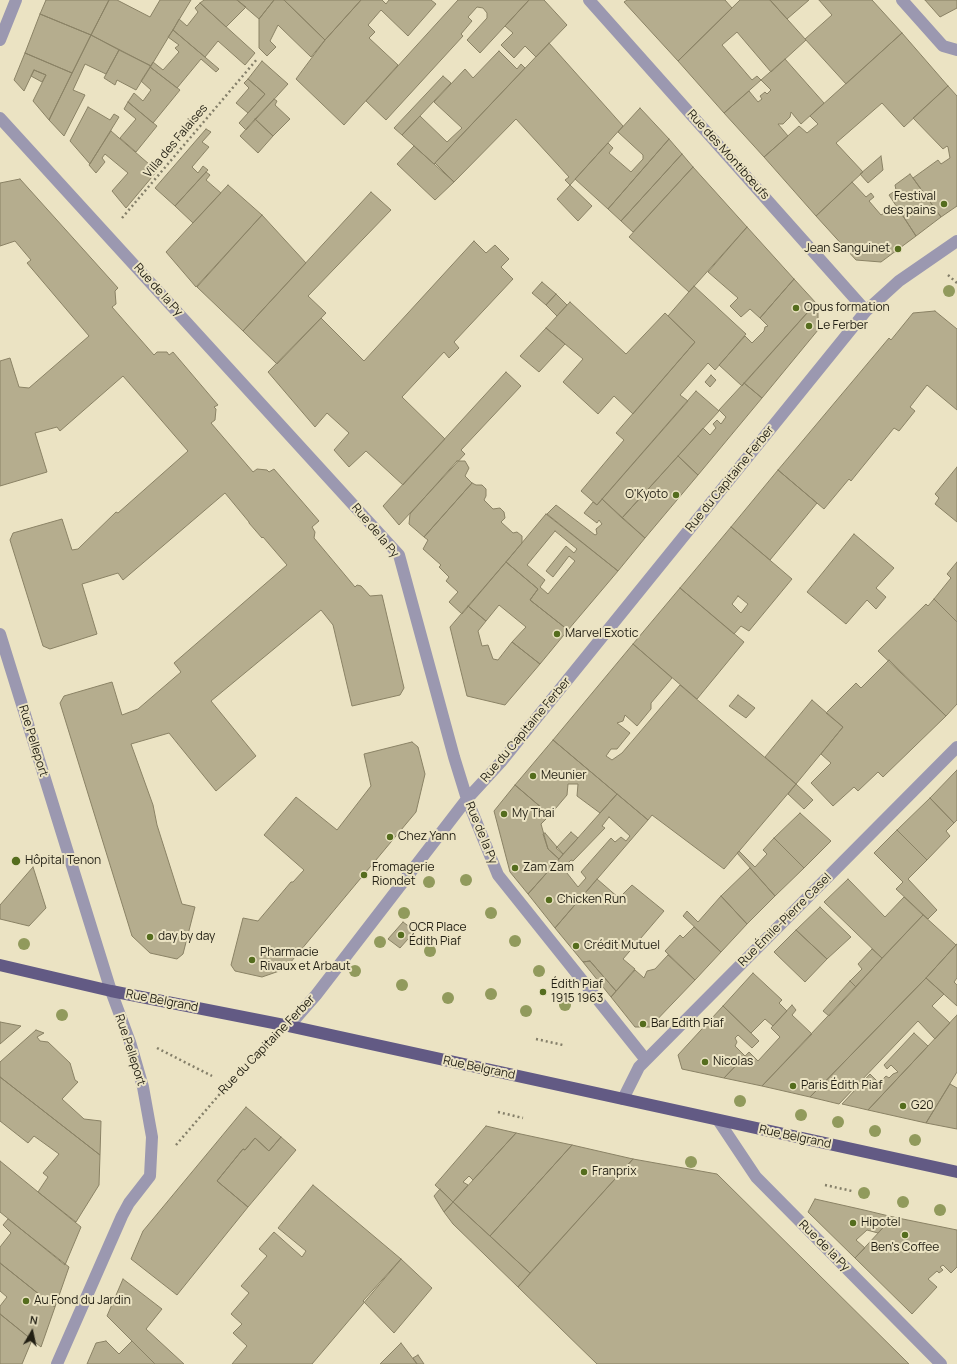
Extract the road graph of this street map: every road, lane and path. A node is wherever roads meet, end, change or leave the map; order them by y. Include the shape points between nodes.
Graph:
1 (16, 0) edge
2 (589, 0) edge
3 (902, 0) edge
4 (0, 40) edge
5 (957, 50) edge
6 (258, 58) dead end
7 (0, 118) edge
8 (108, 235) junction
9 (957, 241) edge
10 (866, 311) junction
11 (0, 634) edge
12 (957, 747) edge
13 (467, 799) junction
14 (0, 965) edge
15 (110, 991) junction
16 (289, 1026) junction
17 (536, 1039) dead end
18 (564, 1045) dead end
19 (157, 1048) dead end
20 (646, 1060) junction
21 (212, 1076) dead end
22 (623, 1099) junction
23 (498, 1112) dead end
24 (523, 1118) dead end
25 (718, 1120) junction
26 (175, 1146) dead end
27 (957, 1172) edge
28 (825, 1185) dead end
29 (852, 1191) dead end
30 (58, 1364) edge
31 (941, 1364) edge

1 - 4 street
2 - 10 street, Rue des Montibœufs
3 - 5 street via 943,46
6 - 8 path, Villa des Falaises
7 - 8 street, Rue de la Py
8 - 13 street, Rue de la Py via 399,555
9 - 10 street, Rue du Capitaine Ferber via 899,282
10 - 13 street, Rue du Capitaine Ferber via 506,756
11 - 15 street, Rue Pelleport
12 - 20 street, Rue Émile-Pierre Casel
13 - 16 street, Rue du Capitaine Ferber
13 - 20 street, Rue de la Py via 498,875
14 - 15 main road, Rue Belgrand
15 - 16 main road, Rue Belgrand
15 - 30 street, Rue Pelleport via 130,1042 143,1087 152,1137 150,1176 122,1216
16 - 22 main road, Rue Belgrand
16 - 26 path, Rue du Capitaine Ferber via 231,1080
17 - 18 path
19 - 21 path
20 - 22 street, Rue Émile-Pierre Casel via 639,1067
22 - 25 main road, Rue Belgrand
23 - 24 path
25 - 27 main road, Rue Belgrand
25 - 31 street, Rue de la Py via 756,1177
28 - 29 path

